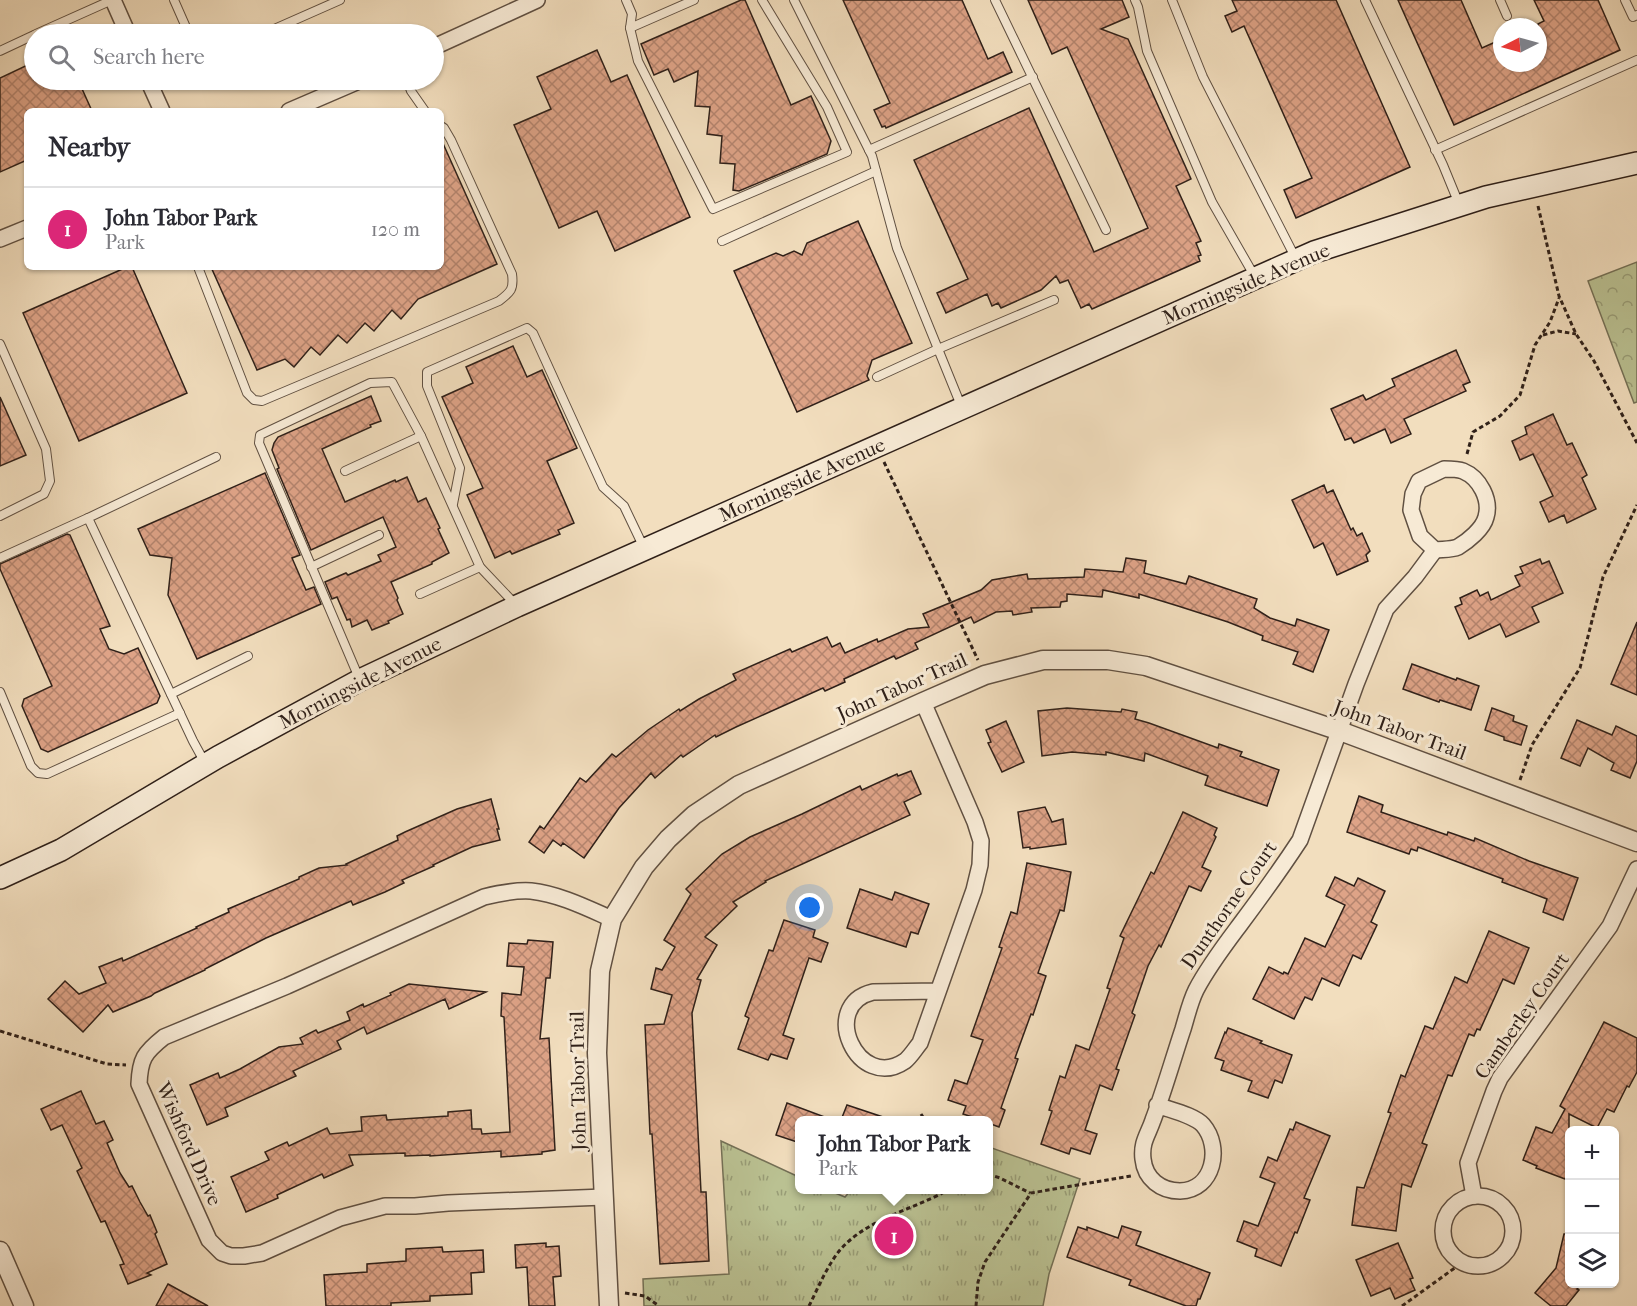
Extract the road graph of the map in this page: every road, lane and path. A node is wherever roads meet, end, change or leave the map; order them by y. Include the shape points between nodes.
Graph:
1 (112, 0) edge
2 (174, 0) edge
3 (340, 0) edge
4 (537, 0) edge
5 (626, 0) edge
6 (694, 0) edge
7 (762, 0) edge
8 (794, 0) edge
9 (996, 0) edge
10 (1135, 0) edge
11 (1172, 0) edge
12 (1365, 0) edge
13 (1500, 0) edge
14 (1625, 0) edge
15 (1637, 15) edge
16 (1507, 16) dead end
17 (59, 24) edge
18 (123, 24) edge
19 (185, 24) edge
20 (286, 24) edge
21 (630, 28) junction
22 (24, 40) edge
23 (444, 42) edge
24 (0, 51) edge
25 (1637, 60) edge
26 (1033, 77) junction
27 (153, 90) edge
28 (338, 90) edge
29 (411, 90) edge
30 (161, 108) edge
31 (296, 108) edge
32 (423, 108) edge
33 (444, 128) edge
34 (869, 150) junction
35 (1435, 150) junction
36 (1637, 163) edge
37 (876, 171) junction
38 (1533, 186) junction
39 (1460, 205) junction
40 (24, 229) edge
41 (1106, 230) dead end
42 (0, 239) edge
43 (722, 241) dead end
44 (1297, 260) junction
45 (199, 270) edge
46 (1256, 278) junction
47 (1559, 296) junction
48 (1054, 300) dead end
49 (1576, 334) junction
50 (1541, 335) junction
51 (0, 344) edge
52 (938, 349) junction
53 (877, 377) dead end
54 (962, 409) junction
55 (420, 436) junction
56 (1637, 443) edge
57 (877, 447) junction
58 (216, 457) dead end
59 (1462, 470) junction
60 (345, 471) dead end
61 (1637, 505) edge
62 (453, 506) junction
63 (0, 516) edge
64 (88, 518) junction
65 (379, 535) dead end
66 (644, 550) junction
67 (1435, 550) junction
68 (0, 558) edge
69 (311, 567) junction
70 (480, 567) junction
71 (420, 594) dead end
72 (518, 606) junction
73 (248, 656) dead end
74 (985, 675) junction
75 (360, 680) junction
76 (0, 692) edge
77 (171, 694) junction
78 (924, 702) junction
79 (180, 712) junction
80 (1340, 731) junction
81 (206, 764) junction
82 (1514, 796) junction
83 (1637, 842) edge
84 (1637, 869) edge
85 (0, 878) edge
86 (612, 919) junction
87 (938, 991) junction
88 (0, 1031) edge
89 (140, 1066) junction
90 (1158, 1105) junction
91 (1147, 1174) junction
92 (993, 1176) edge
93 (939, 1194) edge
94 (1031, 1194) junction
95 (1474, 1196) junction
96 (604, 1197) junction
97 (0, 1251) edge
98 (1463, 1262) junction
99 (609, 1298) edge
100 (24, 1306) edge
101 (659, 1306) edge
102 (809, 1306) edge
103 (976, 1306) edge
104 (1402, 1306) edge

1 - 17 lane
1 - 18 street
2 - 19 lane
3 - 20 lane
4 - 23 street
5 - 21 lane via 633,14
6 - 21 lane
7 - 21 lane via 827,107 847,152 713,209 638,61
8 - 34 lane
9 - 26 lane
10 - 46 lane via 1147,51 1212,202
11 - 44 lane via 1203,77
12 - 35 lane
13 - 16 lane
14 - 15 lane via 1633,18
22 - 24 lane
25 - 35 lane
26 - 34 lane
26 - 41 lane
27 - 30 street
28 - 31 street
29 - 32 lane
33 - 45 lane via 512,274 509,294 499,302 262,401 247,393
34 - 37 lane
35 - 39 lane
36 - 38 main road, Morningside Avenue
37 - 43 lane
37 - 52 lane via 897,248
38 - 39 main road, Morningside Avenue
38 - 47 path
39 - 44 main road, Morningside Avenue
40 - 42 street
44 - 46 main road, Morningside Avenue
46 - 54 main road, Morningside Avenue
47 - 49 path
47 - 50 path
48 - 52 lane
49 - 50 path via 1558,331
49 - 56 path
50 - 59 path via 1520,395 1500,416 1473,432
51 - 63 lane via 46,449 50,482 44,494
52 - 53 lane
52 - 54 lane
54 - 57 main road, Morningside Avenue
55 - 60 lane
55 - 62 lane
55 - 69 lane via 392,382 370,383 260,435 259,443
57 - 66 main road, Morningside Avenue
57 - 74 path
58 - 64 lane
59 - 67 street via 1482,488 1486,517 1475,535 1456,548
59 - 67 street via 1444,469 1419,481 1413,494 1411,510 1420,536
61 - 82 path via 1603,577 1580,668 1532,745
62 - 66 lane via 460,468 427,386 427,372 527,328 533,333 603,487 624,506
62 - 70 lane
64 - 68 lane
64 - 77 lane
65 - 69 lane
66 - 72 main road, Morningside Avenue
67 - 80 street, Dunthorne Court via 1386,609
69 - 75 lane
70 - 71 lane
70 - 72 lane
72 - 75 main road, Morningside Avenue
73 - 77 lane
74 - 78 street, John Tabor Trail
74 - 80 street, John Tabor Trail via 1043,660 1108,660 1146,666
75 - 81 main road, Morningside Avenue
76 - 79 lane via 31,766 38,773 47,774
77 - 79 lane
78 - 86 street, John Tabor Trail via 739,785 694,815 644,867
78 - 87 street via 981,841 974,890
79 - 81 lane
80 - 82 street, John Tabor Trail
80 - 90 street, Dunthorne Court via 1300,840 1224,945 1196,991
81 - 85 main road, Morningside Avenue via 61,850
82 - 83 street, John Tabor Trail
84 - 95 street, Camberley Court via 1610,926 1500,1078 1468,1163
86 - 89 street, Wishford Drive via 531,891 484,897 164,1037 148,1049
86 - 96 street, John Tabor Trail via 600,971 597,1011
87 - 87 street via 864,994 850,1009 846,1031 854,1052 867,1063 879,1066 904,1061 920,1043
88 - 89 path via 107,1064
89 - 96 street, Wishford Drive via 139,1084 209,1240 231,1256 262,1253 340,1218 385,1206
90 - 91 street, Dunthorne Court via 1143,1143
90 - 91 street via 1203,1125 1211,1143 1212,1164 1204,1183 1188,1190 1161,1187
91 - 94 path
92 - 94 path
93 - 102 path via 857,1234 837,1255
94 - 103 path via 985,1262
95 - 98 street via 1459,1202 1445,1221 1446,1245
95 - 98 street via 1488,1197 1504,1209 1511,1220 1511,1240 1505,1252 1489,1264
96 - 99 street, John Tabor Trail
97 - 100 street
98 - 104 path
99 - 101 path via 645,1296

